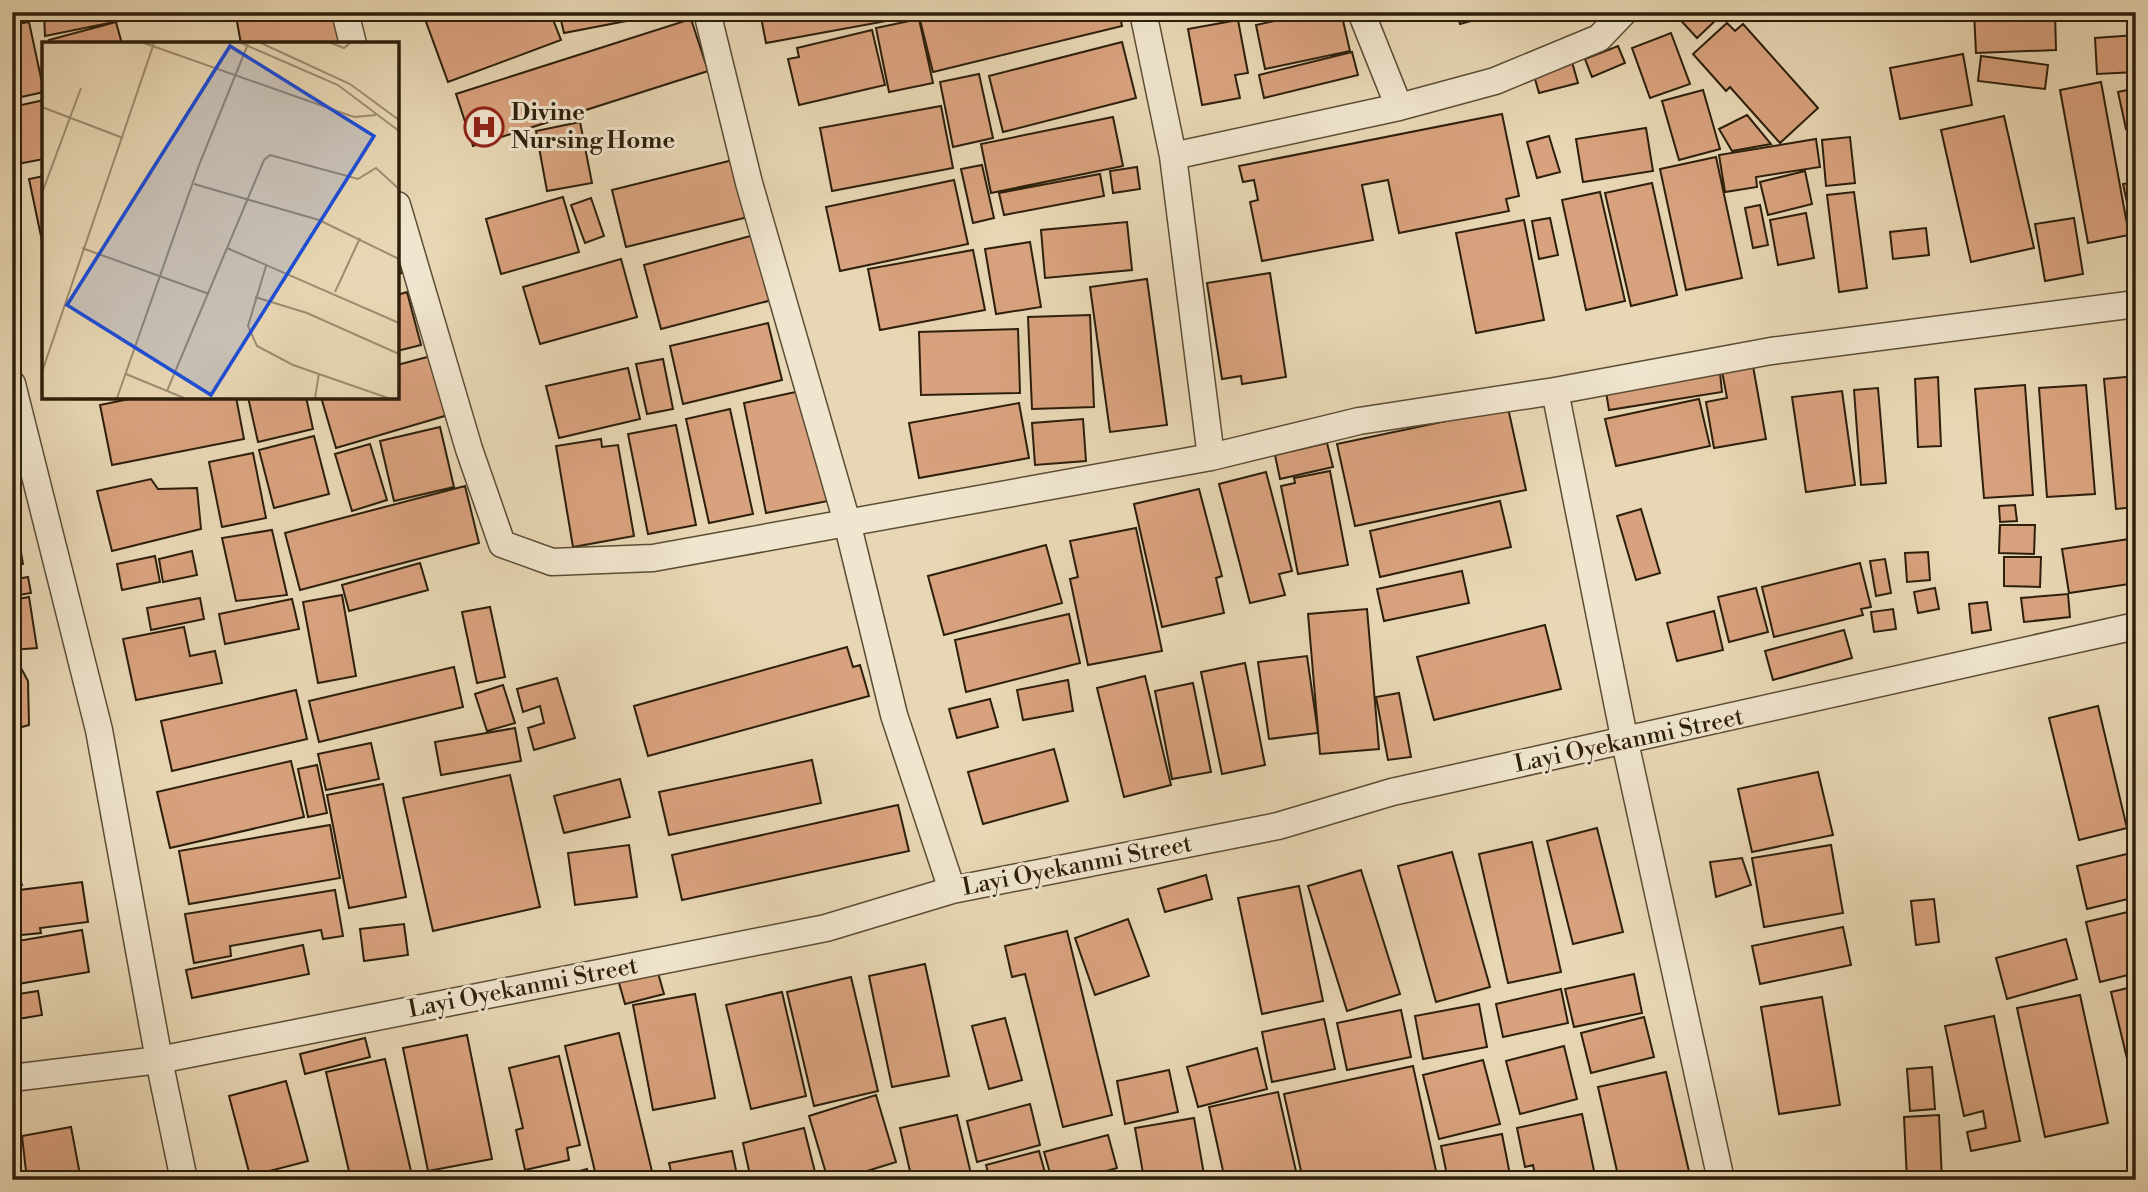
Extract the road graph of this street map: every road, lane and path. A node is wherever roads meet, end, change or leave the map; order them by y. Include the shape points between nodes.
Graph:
1 (345, 12) edge
2 (707, 12) edge
3 (1143, 12) edge
4 (1361, 12) edge
5 (1624, 12) edge
6 (352, 42) edge
7 (1399, 107) junction
8 (1173, 156) junction
9 (399, 212) edge
10 (2136, 304) edge
11 (12, 384) edge
12 (1555, 391) junction
13 (1211, 457) junction
14 (846, 522) junction
15 (2136, 626) edge
16 (1625, 742) junction
17 (952, 890) junction
18 (159, 1060) junction
19 (12, 1078) edge
20 (184, 1180) edge
21 (1721, 1180) edge

1 - 6 street
2 - 14 street via 749,183
3 - 8 street
4 - 7 street
5 - 7 street via 1599,38 1495,80
7 - 8 street
8 - 13 street
9 - 14 street via 502,544 552,562 653,558
10 - 12 street via 1771,351
11 - 18 street via 99,730
12 - 13 street via 1359,421
12 - 16 street
13 - 14 street
14 - 17 street via 894,715
15 - 16 street, Layi Oyekanmi Street
16 - 17 street, Layi Oyekanmi Street via 1392,792 1278,826
16 - 21 street
17 - 18 street, Layi Oyekanmi Street via 826,928
18 - 19 street, Layi Oyekanmi Street
18 - 20 street

